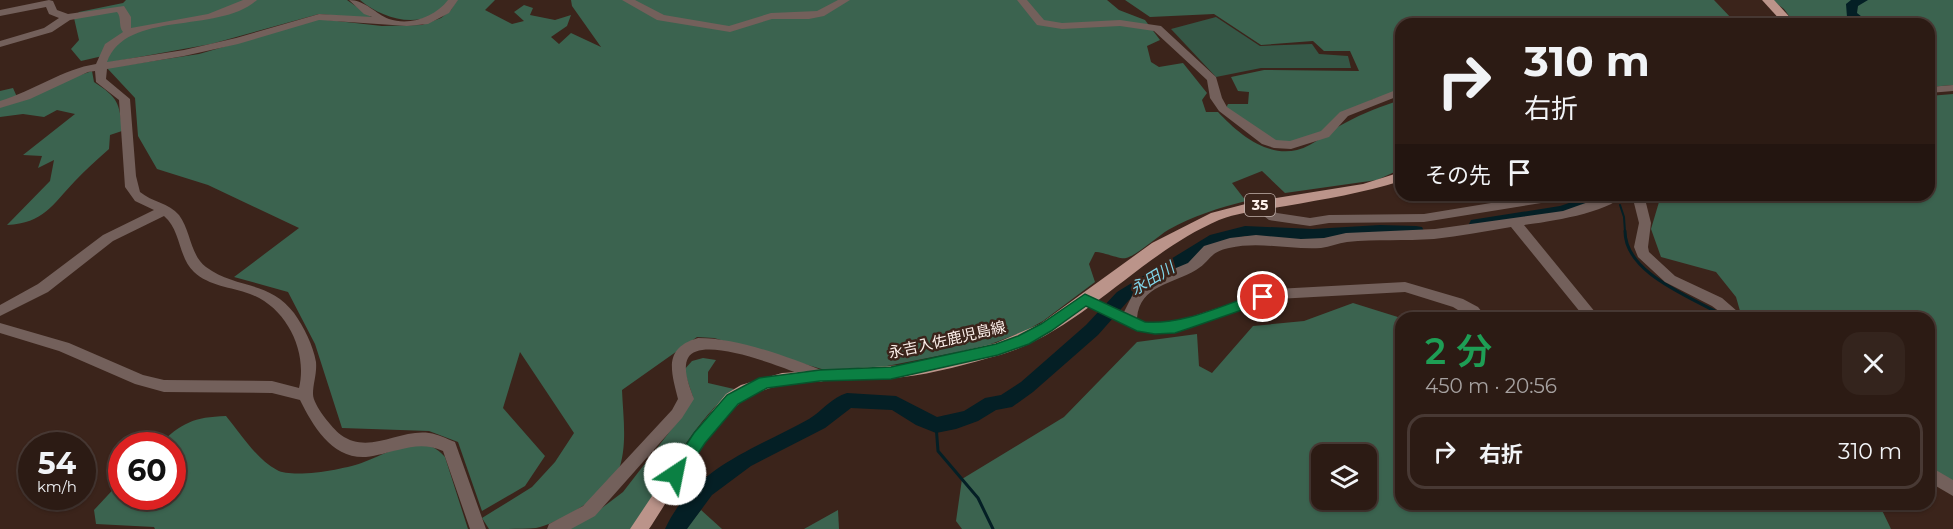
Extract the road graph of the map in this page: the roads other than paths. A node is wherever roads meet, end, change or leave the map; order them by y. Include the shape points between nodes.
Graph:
1 (252, 0) edge
2 (354, 0) edge
3 (453, 0) edge
4 (627, 0) edge
5 (845, 0) edge
6 (1022, 0) edge
7 (1768, 0) edge
8 (0, 12) edge
9 (67, 17) junction
10 (1784, 18) edge
11 (389, 21) junction
12 (130, 32) junction
13 (0, 44) edge
14 (100, 66) junction
15 (1953, 88) edge
16 (1935, 90) edge
17 (1395, 93) edge
18 (0, 105) edge
19 (1395, 178) edge
20 (1529, 201) edge
21 (1607, 201) edge
22 (1640, 201) edge
23 (1257, 206) junction
24 (165, 210) junction
25 (1514, 222) junction
26 (1090, 302) junction
27 (0, 311) edge
28 (1471, 312) edge
29 (1588, 312) edge
30 (1730, 312) edge
31 (1126, 320) junction
32 (0, 328) edge
33 (820, 376) junction
34 (304, 396) junction
35 (1935, 477) edge
36 (1953, 489) edge
37 (478, 529) edge
38 (555, 529) edge
39 (639, 529) edge

1 - 12 street via 213,16
2 - 11 street via 368,12
3 - 11 street via 445,11 428,21
4 - 5 street via 661,18 730,29 771,16 820,14
6 - 17 street via 1041,23 1120,23 1157,28 1212,79 1223,110 1274,144 1291,145 1325,134 1344,114
7 - 10 main road
8 - 9 street via 49,3 53,12
9 - 12 street via 120,8
9 - 13 street via 48,30
11 - 14 street via 319,17 238,41
12 - 14 street via 110,45
14 - 18 street
14 - 24 street via 100,80 124,99 127,108 131,188 136,196
15 - 16 street
19 - 23 main road, 永吉入佐鹿児島線 / 35 via 1365,188
20 - 23 street via 1424,218 1310,222 1274,217
21 - 25 street via 1564,215
22 - 30 street via 1645,223 1643,254 1670,279
23 - 26 main road, 永吉入佐鹿児島線 / 35 via 1216,216 1188,229 1130,265
24 - 27 street via 108,238 43,288
24 - 34 street via 176,221 195,265 219,280 266,295 286,312 309,360
25 - 29 street
25 - 31 street via 1435,234 1346,238 1324,243 1230,243 1209,249 1193,266 1142,290
26 - 31 street
26 - 33 main road, 永吉入佐鹿児島線 / 35 via 1023,340 998,349 898,372
28 - 31 street via 1458,303 1406,287 1276,294 1175,327 1142,327
32 - 34 street via 64,347 140,380 164,386 272,387
33 - 38 street via 783,361 712,343 692,346 679,359 686,399 677,414 589,512
33 - 39 main road, 永吉入佐鹿児島線 / 35 via 765,382 732,399 700,438
34 - 37 street via 319,422 335,439 354,449 417,439 430,439 449,447
35 - 36 street

